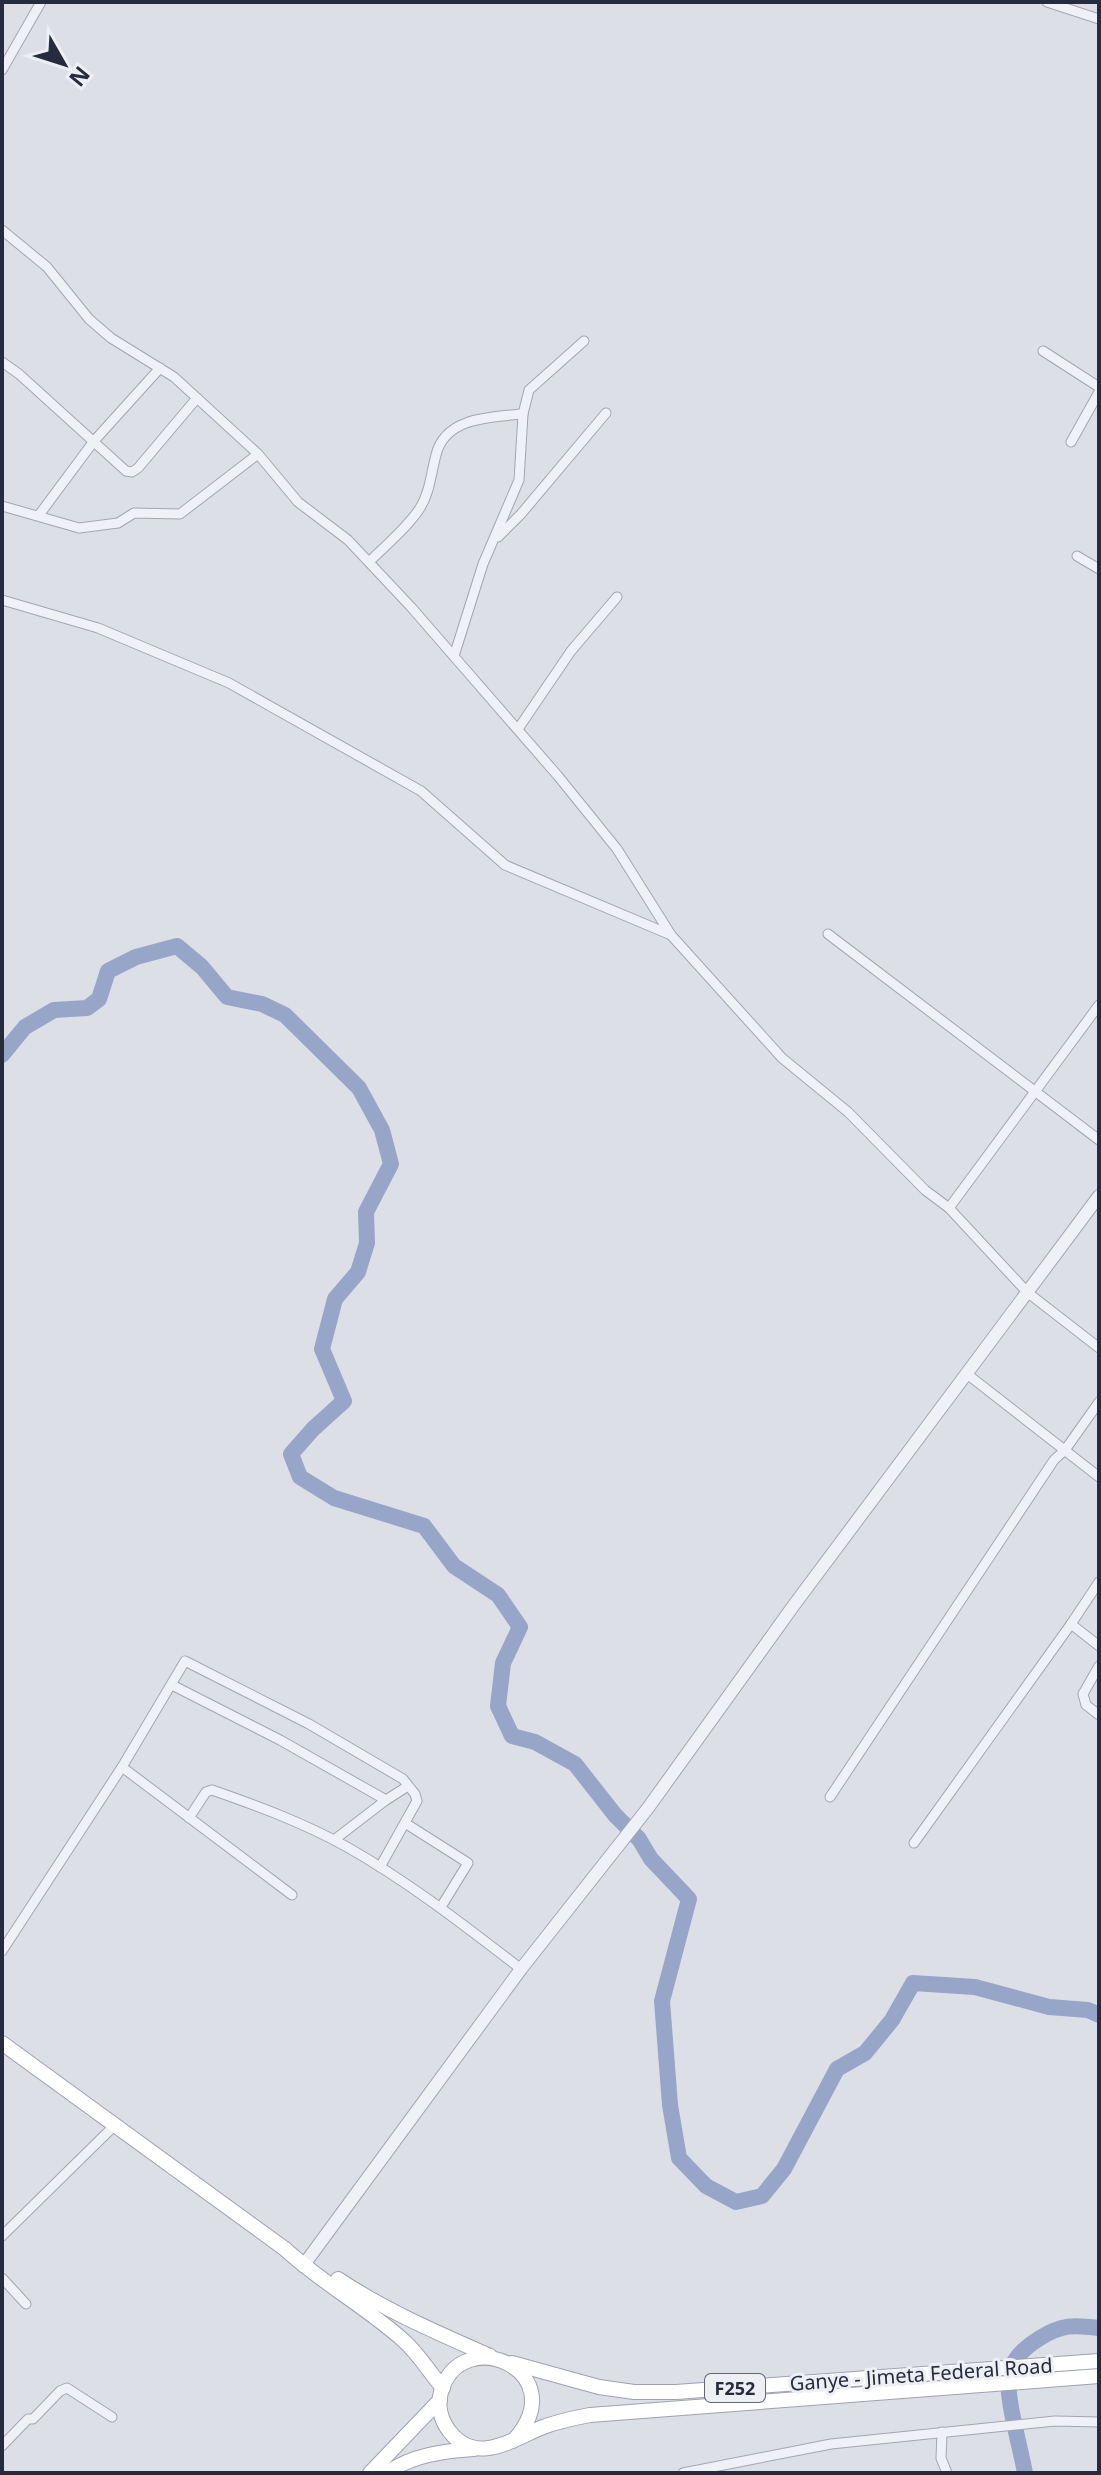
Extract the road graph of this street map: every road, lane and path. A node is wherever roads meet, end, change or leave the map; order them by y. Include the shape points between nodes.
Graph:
1 (41, 2) edge
2 (1047, 2) edge
3 (1099, 19) edge
4 (2, 70) edge
5 (2, 230) edge
6 (584, 341) dead end
7 (1043, 351) dead end
8 (2, 362) edge
9 (160, 368) junction
10 (1099, 390) edge
11 (197, 398) junction
12 (606, 413) dead end
13 (523, 414) junction
14 (94, 441) junction
15 (1071, 442) dead end
16 (258, 454) junction
17 (2, 506) edge
18 (39, 515) junction
19 (493, 542) junction
20 (1077, 556) dead end
21 (369, 562) junction
22 (1099, 569) edge
23 (617, 597) dead end
24 (2, 600) edge
25 (454, 656) junction
26 (518, 729) junction
27 (828, 934) dead end
28 (671, 935) junction
29 (1099, 1005) edge
30 (1035, 1092) junction
31 (1099, 1140) edge
32 (1099, 1196) edge
33 (949, 1208) junction
34 (1027, 1292) junction
35 (1099, 1348) edge
36 (967, 1374) junction
37 (1099, 1402) edge
38 (1065, 1450) junction
39 (1099, 1477) edge
40 (1099, 1582) edge
41 (1071, 1624) junction
42 (1099, 1646) edge
43 (1099, 1666) edge
44 (172, 1685) junction
45 (1099, 1715) edge
46 (122, 1767) junction
47 (408, 1786) junction
48 (830, 1797) dead end
49 (386, 1800) junction
50 (189, 1818) junction
51 (405, 1823) junction
52 (334, 1840) junction
53 (914, 1843) dead end
54 (380, 1867) junction
55 (292, 1895) dead end
56 (441, 1907) junction
57 (2, 1951) edge
58 (521, 1969) junction
59 (2, 2043) edge
60 (114, 2126) junction
61 (2, 2236) edge
62 (305, 2263) junction
63 (2, 2278) edge
64 (26, 2304) dead end
65 (500, 2360) junction
66 (1099, 2361) edge
67 (1060, 2371) junction
68 (1099, 2376) edge
69 (968, 2378) junction
70 (441, 2394) junction
71 (112, 2417) dead end
72 (1099, 2422) edge
73 (942, 2432) junction
74 (513, 2441) junction
75 (2, 2446) edge
76 (476, 2449) junction
77 (370, 2473) edge
78 (387, 2473) edge
79 (683, 2473) edge
80 (947, 2473) edge

1 - 4 street
2 - 3 street
5 - 9 street via 47,267 89,319
6 - 13 street via 529,390
7 - 10 street
8 - 14 street
9 - 11 street
9 - 14 street
10 - 15 street
11 - 14 street via 132,472
11 - 16 street
12 - 19 street
13 - 19 street via 519,480
13 - 21 street via 477,418 441,440 421,507
14 - 18 street
16 - 18 street via 180,514 134,513 118,523 79,528
16 - 21 street via 298,502
17 - 18 street
19 - 25 street
20 - 22 street
21 - 25 street
23 - 26 street via 571,651
24 - 28 street via 98,628 229,683 421,791 505,865
25 - 26 street
26 - 28 street via 617,849
27 - 30 street
28 - 33 street via 782,1058
29 - 30 street
30 - 31 street
30 - 33 street
32 - 34 street
33 - 34 street
34 - 35 street
34 - 36 street
36 - 38 street
36 - 58 street via 648,1808
37 - 38 street
38 - 39 street
38 - 48 street
40 - 41 street
41 - 42 street
41 - 53 street
43 - 45 street via 1083,1700
44 - 46 street
44 - 47 street via 188,1661 309,1724
44 - 49 street
46 - 50 street
46 - 57 street
47 - 49 street
47 - 51 street via 418,1798
49 - 52 street
50 - 52 street via 212,1790
50 - 55 street
51 - 54 street
51 - 56 street via 468,1863
52 - 54 street
54 - 56 street
56 - 58 street
58 - 62 street
59 - 60 main road
60 - 61 street
60 - 62 main road
62 - 65 main road, Ganye - Jimeta Federal Road via 370,2301
62 - 70 main road via 405,2342
63 - 64 street
65 - 69 main road, Ganye - Jimeta Federal Road / F252 via 634,2392
65 - 70 main road via 463,2363
65 - 74 main road via 522,2374 531,2390 526,2427
66 - 67 main road, Ganye - Jimeta Federal Road / F252
67 - 68 main road, Ganye - Jimeta Federal Road / F252
67 - 69 main road, Ganye - Jimeta Federal Road / F252
69 - 74 main road, Ganye - Jimeta Federal Road / F252 via 590,2415
70 - 76 main road via 445,2425
70 - 77 main road
71 - 75 street via 67,2388
72 - 73 street
73 - 79 street via 831,2444
73 - 80 street via 941,2458
74 - 76 main road, Ganye - Jimeta Federal Road / F252
76 - 78 main road, Ganye - Jimeta Federal Road / F252 via 415,2459

